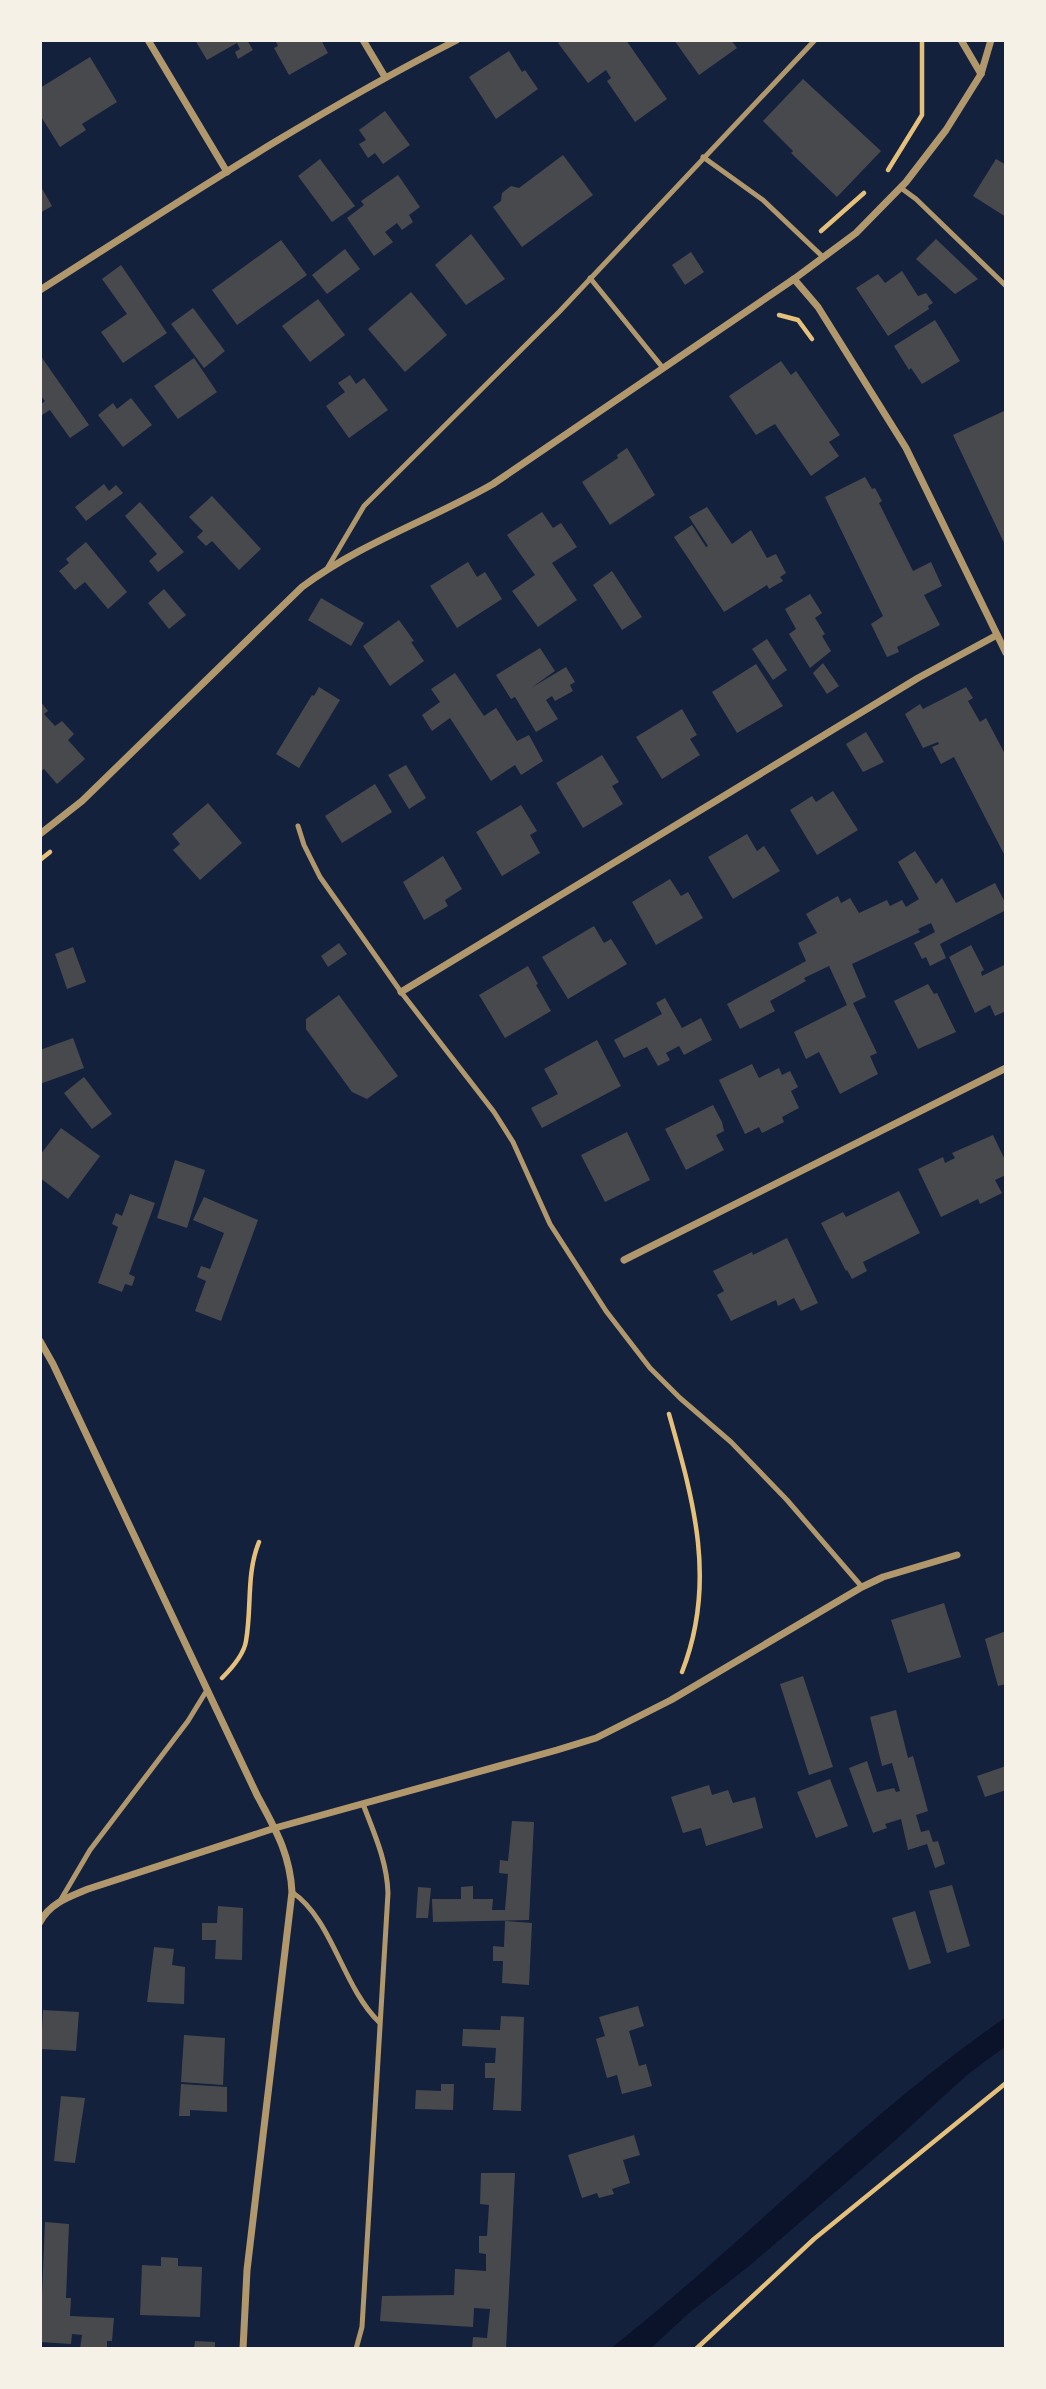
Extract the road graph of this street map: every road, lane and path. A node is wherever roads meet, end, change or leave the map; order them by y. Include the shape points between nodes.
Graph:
1 (148, 40) edge
2 (363, 40) edge
3 (457, 40) edge
4 (814, 40) edge
5 (922, 40) edge
6 (961, 40) edge
7 (991, 40) edge
8 (981, 74) junction
9 (385, 77) junction
10 (922, 115) dead end
11 (703, 156) junction
12 (226, 172) junction
13 (901, 188) junction
14 (823, 257) junction
15 (590, 278) junction
16 (794, 279) junction
17 (1006, 286) edge
18 (40, 290) edge
19 (769, 320) dead end
20 (818, 346) dead end
21 (663, 368) junction
22 (328, 567) junction
23 (1006, 630) edge
24 (997, 635) junction
25 (1006, 653) edge
26 (298, 825) dead end
27 (40, 834) edge
28 (50, 852) dead end
29 (40, 860) edge
30 (401, 992) junction
31 (1006, 1068) edge
32 (624, 1260) dead end
33 (40, 1341) edge
34 (669, 1413) dead end
35 (259, 1542) dead end
36 (957, 1555) dead end
37 (862, 1587) junction
38 (207, 1690) junction
39 (671, 1700) junction
40 (363, 1804) junction
41 (275, 1828) junction
42 (292, 1892) junction
43 (60, 1901) junction
44 (40, 1922) edge
45 (379, 2022) junction
46 (1006, 2083) edge
47 (243, 2349) edge
48 (356, 2349) edge
49 (696, 2349) edge

1 - 12 street
2 - 9 street
3 - 9 street
4 - 11 lane
5 - 10 path
6 - 8 street
7 - 8 street
8 - 13 street via 946,130
9 - 12 street
11 - 14 lane via 763,200
11 - 15 lane
12 - 18 street
13 - 14 street via 856,233
13 - 17 lane
14 - 16 street
15 - 21 lane
15 - 22 lane via 363,506
16 - 21 street
16 - 24 street via 817,307 906,448
19 - 20 path via 780,314 798,320
21 - 22 street via 493,484
22 - 27 street via 82,800
23 - 24 lane
24 - 25 street
24 - 30 street via 906,685
26 - 30 lane via 320,877
28 - 29 path
30 - 37 lane via 494,1112 513,1142 550,1224 606,1311 650,1368 731,1442
31 - 32 street
33 - 38 street
34 - 39 path via 697,1523 701,1592 692,1647
35 - 38 path via 252,1559 246,1644 230,1671
36 - 37 street
37 - 39 street
38 - 41 street
38 - 43 lane via 90,1850
39 - 40 street via 596,1738
40 - 41 street
40 - 45 lane via 387,1875
41 - 42 street via 286,1850
41 - 43 street
42 - 45 lane via 312,1910 358,1996
42 - 47 street via 247,2270
43 - 44 street
45 - 48 lane via 362,2328
46 - 49 path via 814,2239

